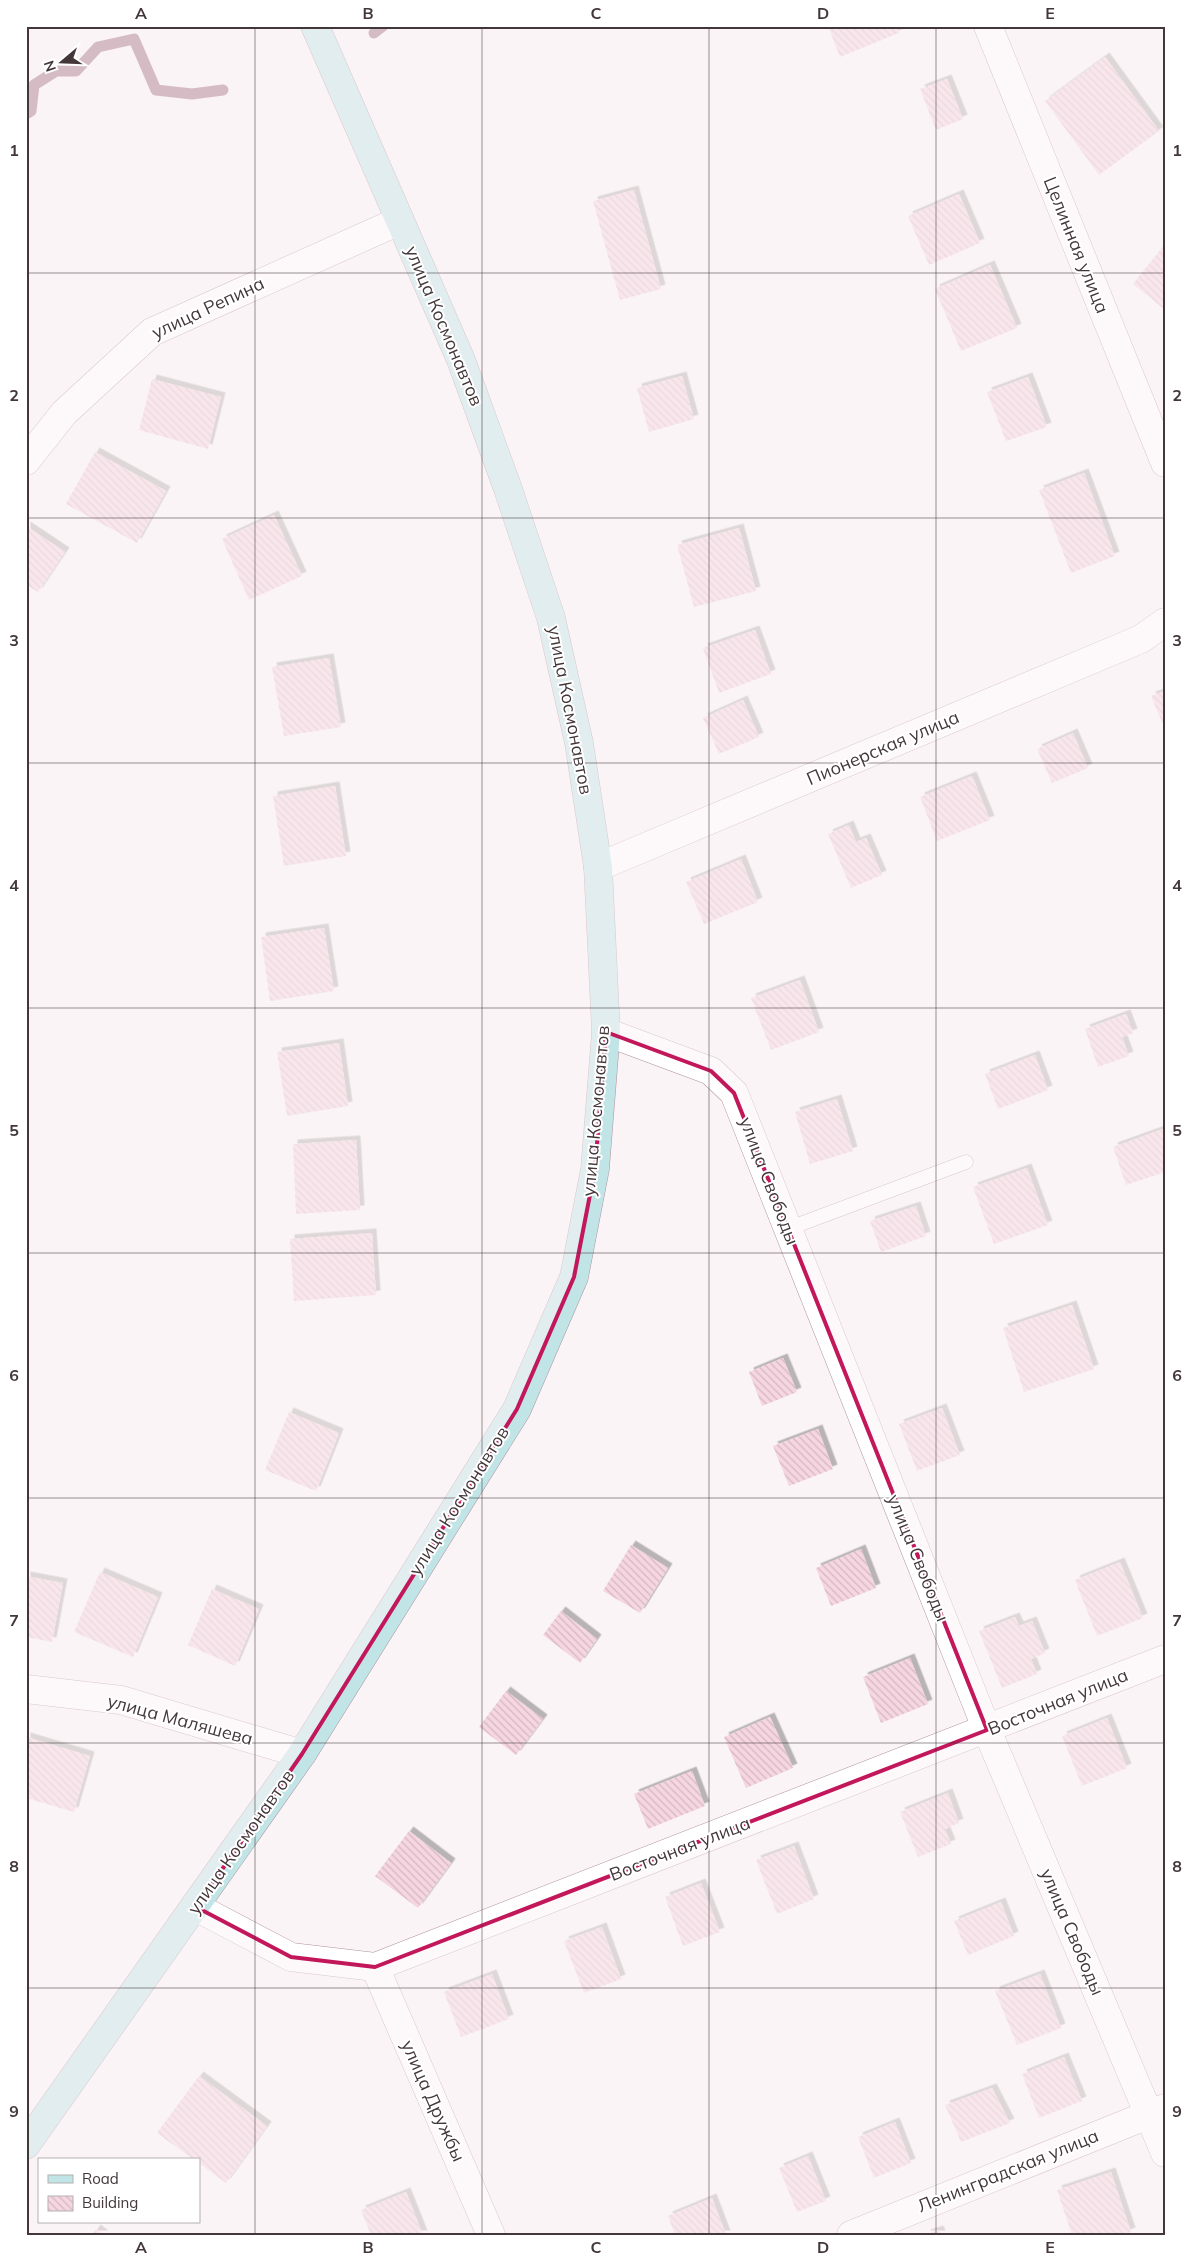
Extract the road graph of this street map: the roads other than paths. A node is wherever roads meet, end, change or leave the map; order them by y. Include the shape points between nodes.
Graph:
1 (315, 26) edge
2 (988, 26) edge
3 (399, 221) junction
4 (26, 461) edge
5 (1165, 463) edge
6 (1165, 622) edge
7 (598, 867) junction
8 (606, 1032) junction
9 (966, 1162) dead end
10 (787, 1228) junction
11 (1165, 1659) edge
12 (26, 1689) edge
13 (987, 1730) junction
14 (302, 1754) junction
15 (196, 1906) junction
16 (375, 1967) junction
17 (1157, 2111) edge
18 (26, 2145) edge
19 (1165, 2153) edge
20 (491, 2235) edge
21 (851, 2235) edge

1 - 3 main road, улица Космонавтов
2 - 5 street, Целинная улица
3 - 4 street, улица Репина via 152,332 64,413
3 - 7 main road, улица Космонавтов via 461,360 551,618 579,743
6 - 7 street, Пионерская улица via 1141,639
7 - 8 main road, улица Космонавтов
8 - 10 street, улица Свободы via 711,1071 734,1093
8 - 14 main road, улица Космонавтов via 594,1169 574,1277 516,1409
9 - 10 lane
10 - 13 street, улица Свободы
11 - 13 street, Восточная улица
12 - 14 street, улица Маляшева via 121,1700
13 - 16 street, Восточная улица
13 - 17 street, улица Свободы
14 - 15 main road, улица Космонавтов
15 - 16 street, Восточная улица via 290,1957
15 - 18 main road, улица Космонавтов
16 - 20 street, улица Дружбы
17 - 19 street, улица Свободы
17 - 21 street, Ленинградская улица

